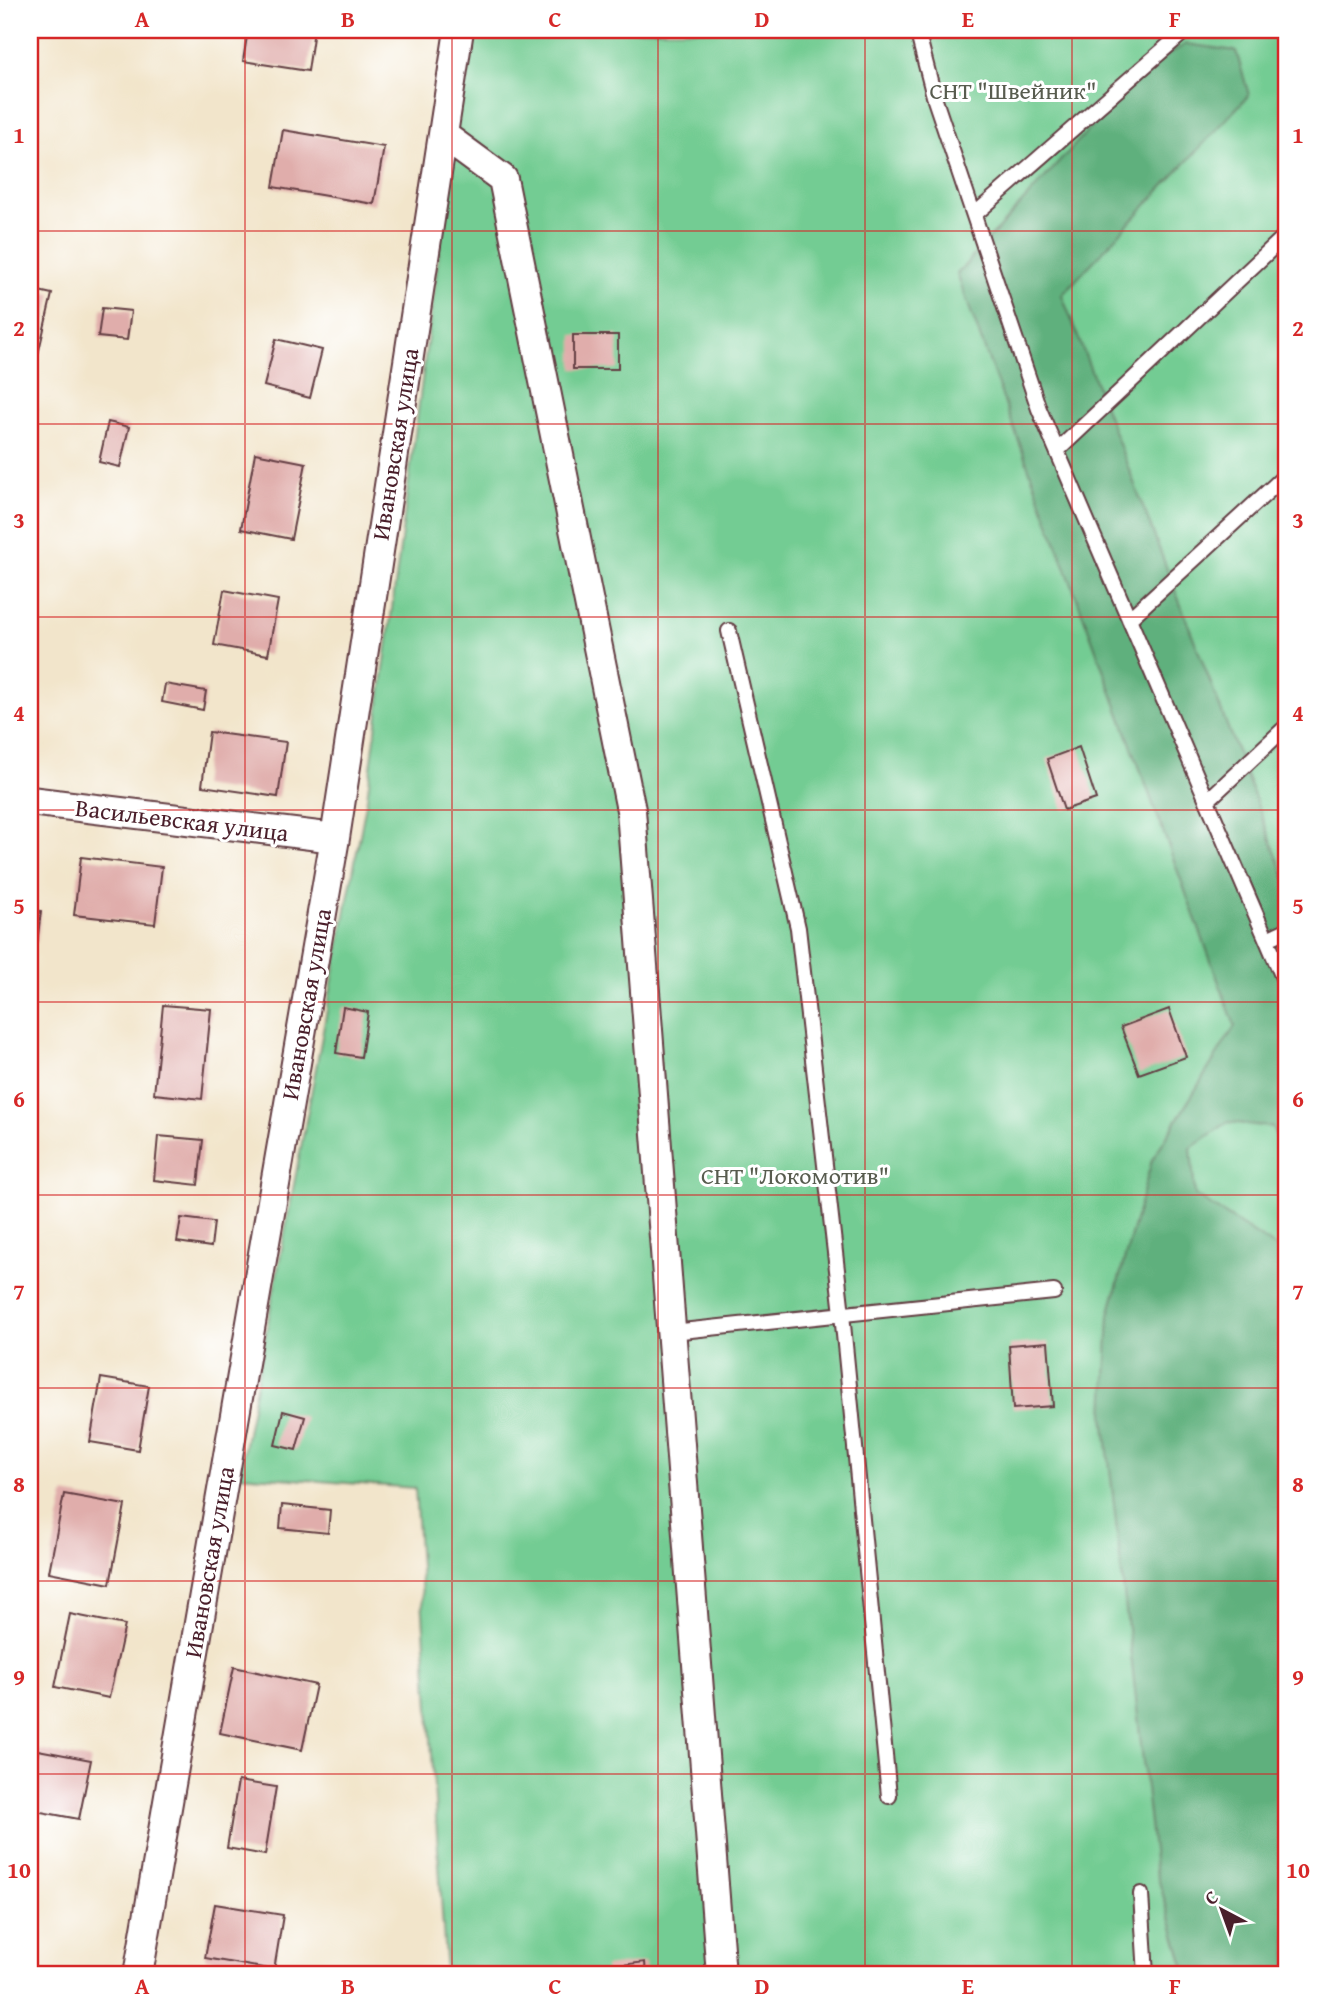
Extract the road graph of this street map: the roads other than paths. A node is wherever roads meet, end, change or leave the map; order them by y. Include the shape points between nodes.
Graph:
1 (459, 30) edge
2 (917, 30) edge
3 (1186, 30) edge
4 (443, 135) junction
5 (974, 215) junction
6 (1287, 234) edge
7 (1057, 451) junction
8 (1287, 474) edge
9 (1129, 619) junction
10 (729, 631) dead end
11 (1287, 726) edge
12 (30, 801) edge
13 (1207, 801) junction
14 (335, 838) junction
15 (1287, 930) edge
16 (1267, 939) junction
17 (1287, 987) edge
18 (1054, 1292) dead end
19 (842, 1314) junction
20 (672, 1332) junction
21 (889, 1796) dead end
22 (1141, 1894) dead end
23 (138, 1975) edge
24 (721, 1975) edge
25 (1146, 1975) edge

1 - 4 street, Ивановская улица
2 - 5 lane
3 - 5 lane
4 - 14 street, Ивановская улица
4 - 20 street via 502,179 631,810
5 - 7 lane
6 - 7 lane
7 - 9 lane
8 - 9 lane
9 - 13 lane
10 - 19 lane via 798,928
11 - 13 lane
12 - 14 street, Васильевская улица
13 - 16 lane
14 - 23 street, Ивановская улица
15 - 16 lane
16 - 17 lane
18 - 19 lane
19 - 20 lane
19 - 21 lane
20 - 24 street
22 - 25 lane

